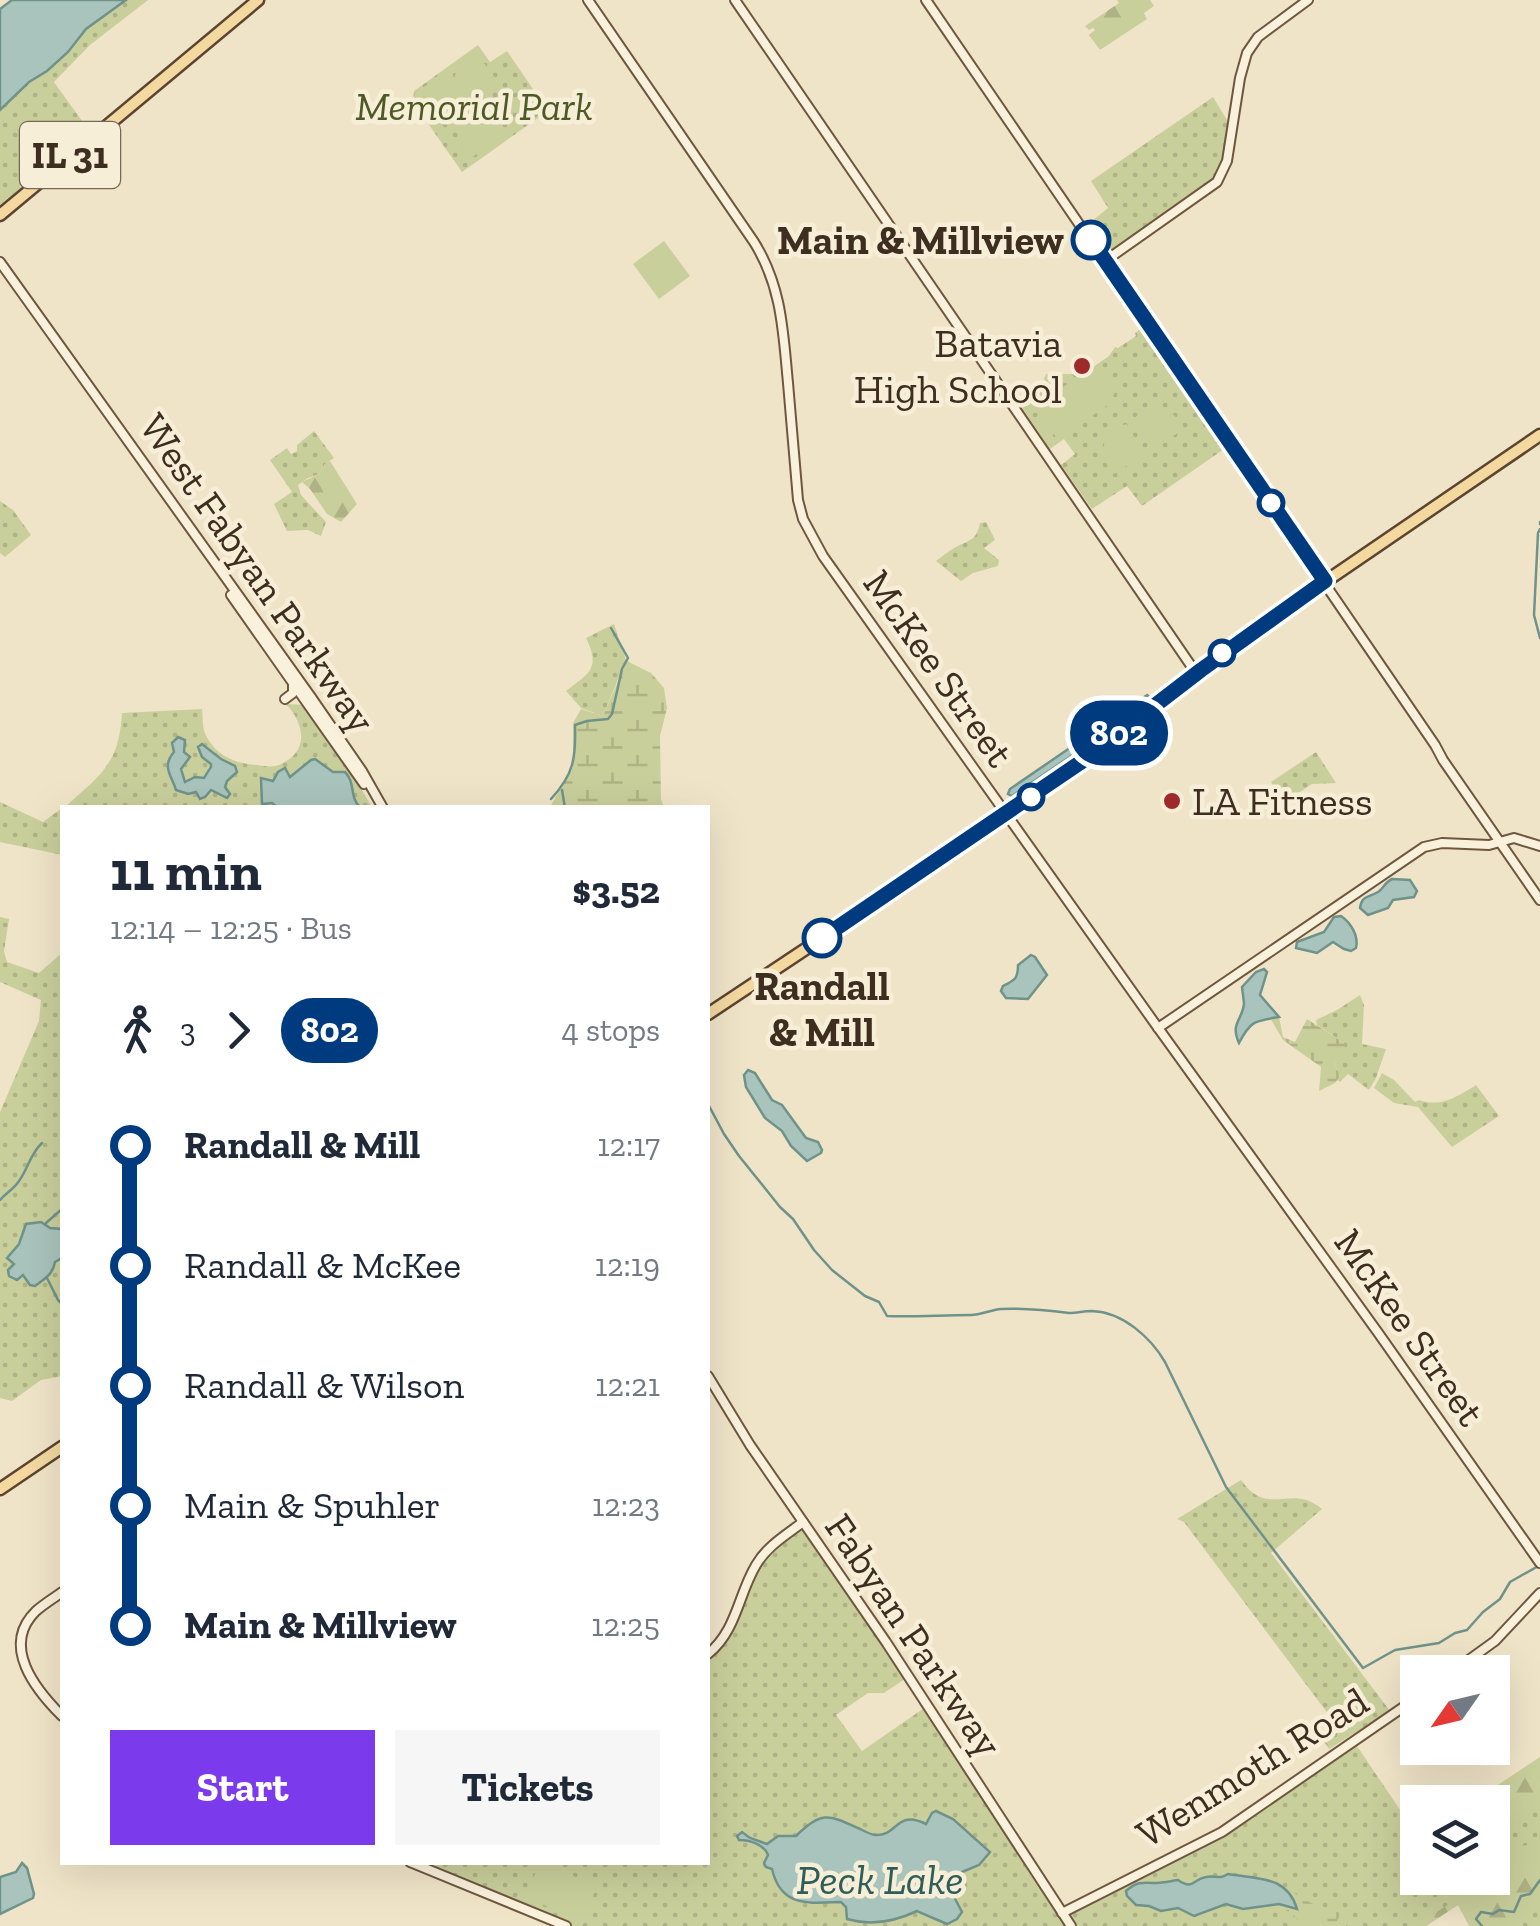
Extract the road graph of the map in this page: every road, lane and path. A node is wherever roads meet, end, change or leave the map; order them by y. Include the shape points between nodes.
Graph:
1 (258, 0) edge
2 (588, 0) edge
3 (736, 0) edge
4 (926, 0) edge
5 (1308, 0) edge
6 (0, 214) edge
7 (1105, 261) junction
8 (0, 266) edge
9 (80, 378) junction
10 (1540, 435) edge
11 (1325, 581) junction
12 (1196, 673) junction
13 (294, 684) junction
14 (284, 699) dead end
15 (378, 805) edge
16 (379, 805) edge
17 (1007, 814) junction
18 (1500, 842) junction
19 (1540, 846) edge
20 (1540, 900) edge
21 (710, 1013) edge
22 (1158, 1028) junction
23 (710, 1382) edge
24 (60, 1453) edge
25 (0, 1489) edge
26 (804, 1522) junction
27 (1538, 1560) edge
28 (60, 1594) edge
29 (1540, 1594) edge
30 (710, 1652) edge
31 (1476, 1655) edge
32 (1400, 1709) edge
33 (60, 1714) edge
34 (435, 1867) edge
35 (1062, 1912) junction
36 (566, 1926) edge
37 (1071, 1926) edge

1 - 6 main road, IL 31
2 - 17 main road, McKee Street via 769,270 783,326 803,519 828,564
3 - 12 main road
4 - 7 main road
5 - 7 main road via 1247,53 1217,182
7 - 11 main road
8 - 9 main road
9 - 13 main road, West Fabyan Parkway
9 - 16 main road, West Fabyan Parkway via 311,698
10 - 11 main road
11 - 12 main road
11 - 18 main road
12 - 17 main road
13 - 14 main road
13 - 15 main road, West Fabyan Parkway
17 - 21 main road
17 - 22 main road, McKee Street
18 - 19 main road via 1519,838
18 - 20 main road
18 - 22 main road via 1424,847
22 - 27 main road, McKee Street
23 - 26 main road, Fabyan Parkway
24 - 25 main road
26 - 30 main road via 759,1560 728,1633
26 - 35 main road, Fabyan Parkway
28 - 33 main road via 30,1618 21,1638 24,1666
29 - 31 main road
32 - 35 main road, Wenmoth Road via 1222,1832
34 - 36 main road
35 - 37 main road, Fabyan Parkway

